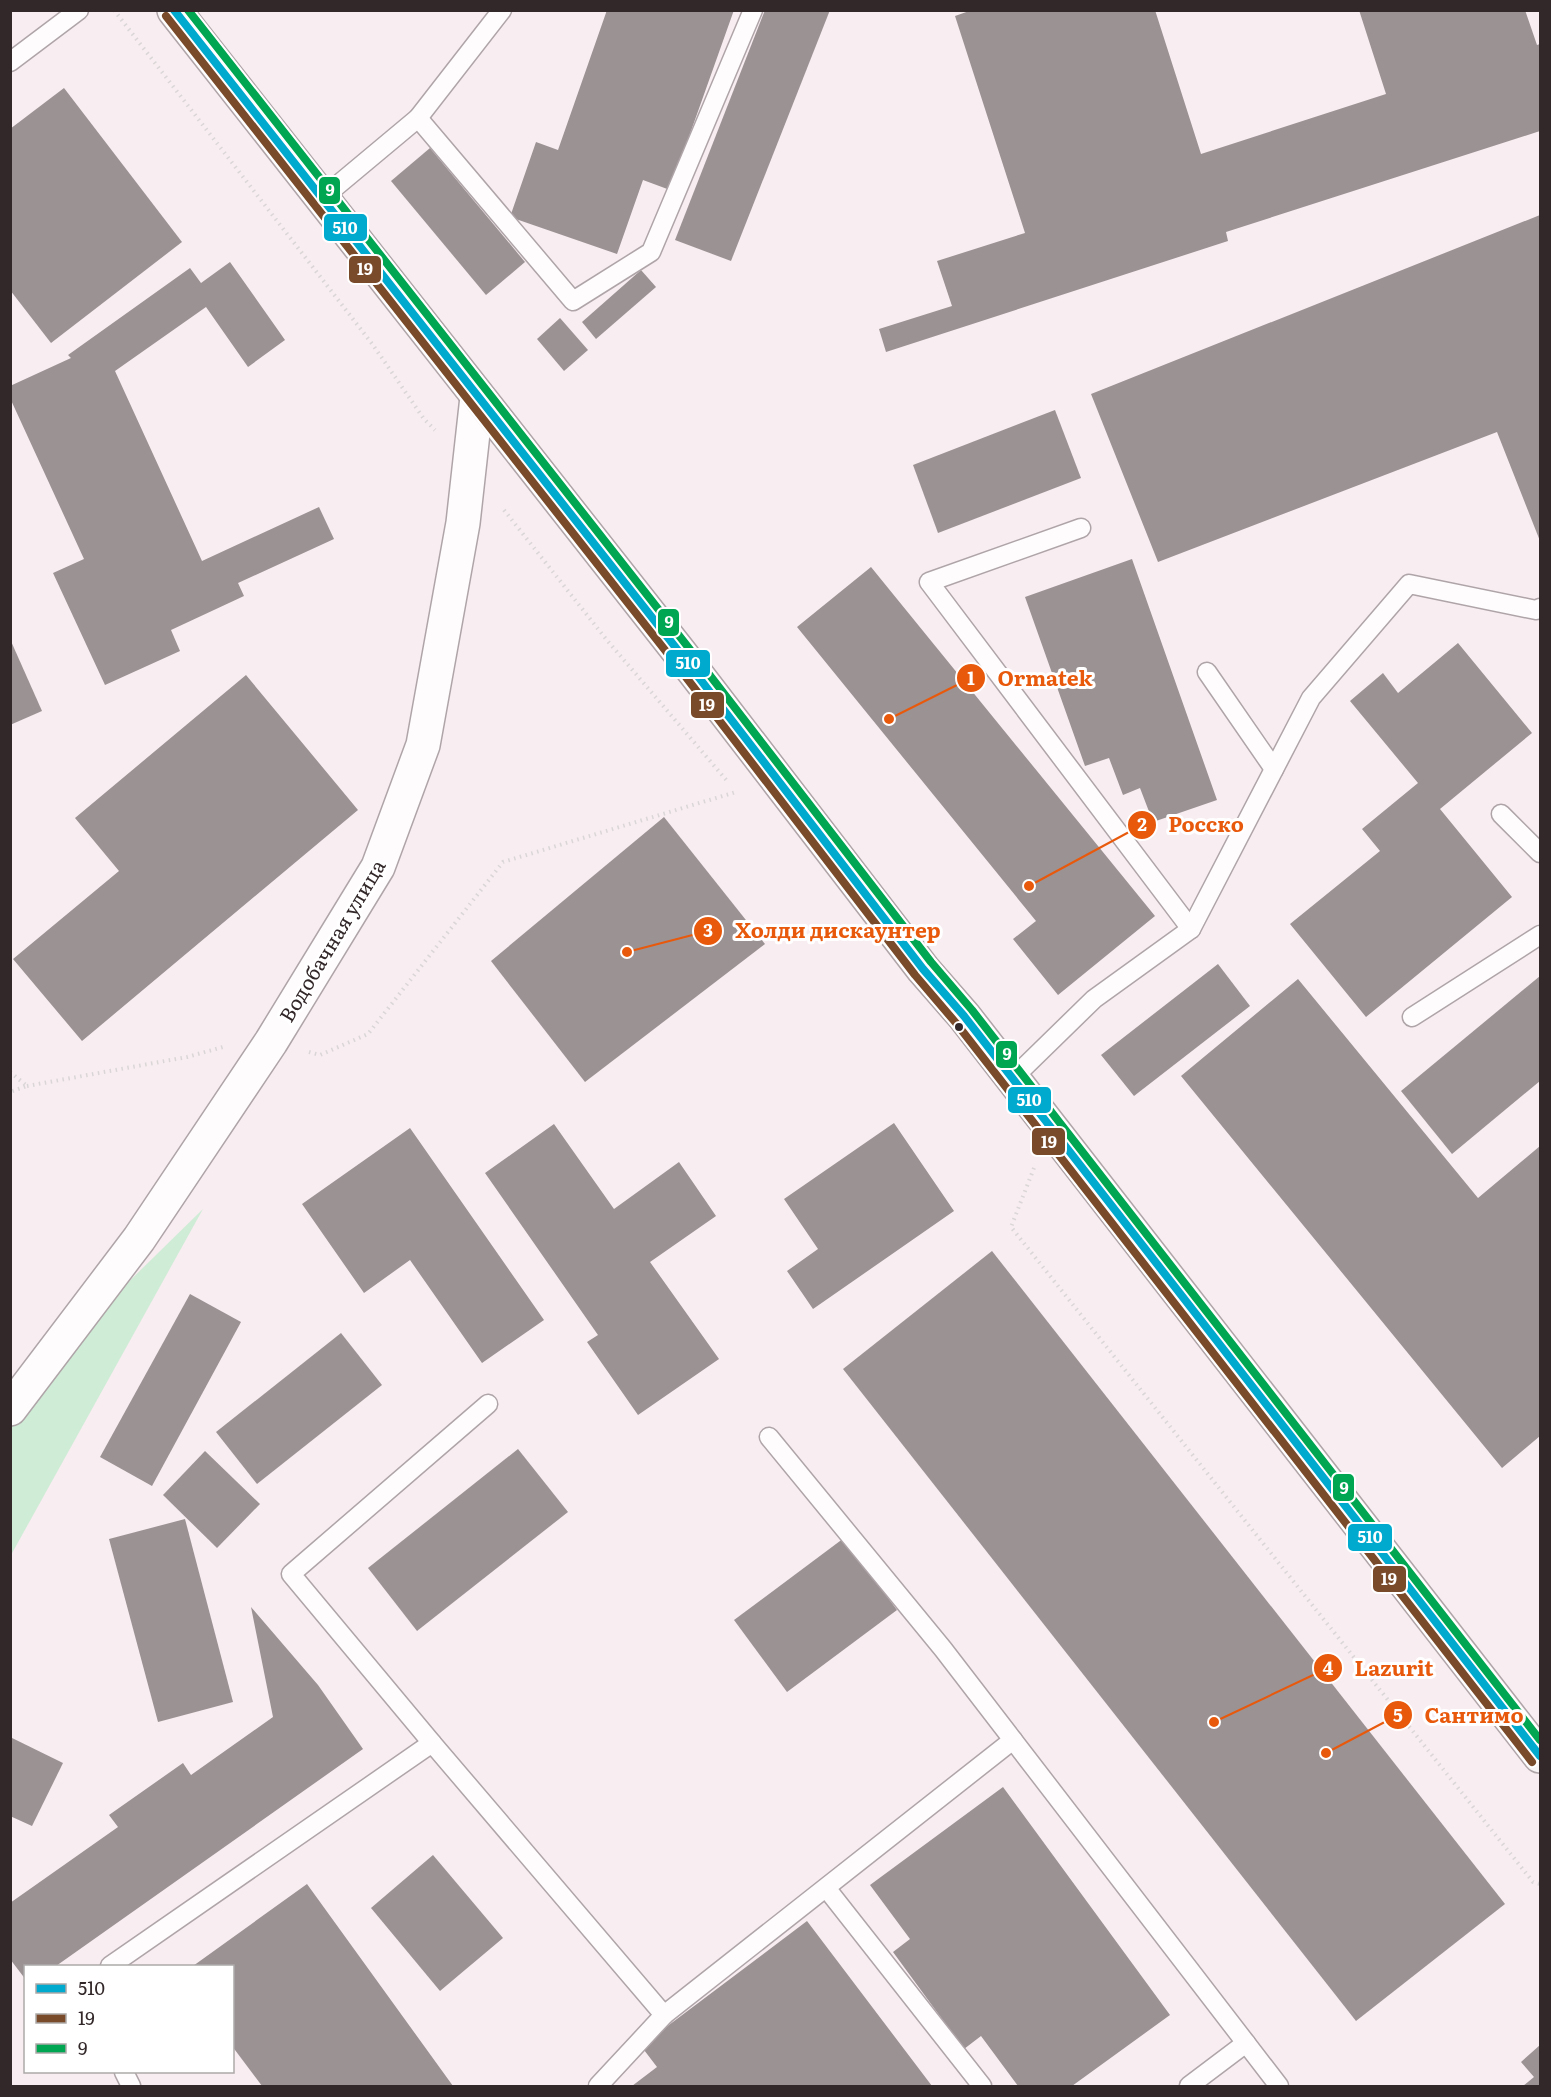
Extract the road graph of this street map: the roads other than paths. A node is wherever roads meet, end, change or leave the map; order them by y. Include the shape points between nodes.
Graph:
1 (79, 10) edge
2 (174, 10) edge
3 (502, 10) edge
4 (753, 10) edge
5 (10, 62) edge
6 (418, 118) junction
7 (321, 199) junction
8 (477, 397) junction
9 (1081, 528) dead end
10 (1540, 608) edge
11 (1207, 672) dead end
12 (1274, 768) junction
13 (1501, 814) dead end
14 (1540, 853) edge
15 (1191, 929) junction
16 (1540, 934) edge
17 (1412, 1017) dead end
18 (1012, 1078) junction
19 (488, 1404) dead end
20 (10, 1409) edge
21 (769, 1437) dead end
22 (1013, 1740) junction
23 (432, 1743) junction
24 (1540, 1756) edge
25 (827, 1889) junction
26 (111, 1965) edge
27 (664, 2015) junction
28 (1246, 2043) junction
29 (598, 2086) edge
30 (982, 2086) edge
31 (1190, 2086) edge
32 (1279, 2086) edge

1 - 5 lane
2 - 7 main road
3 - 6 lane
4 - 6 lane via 651,252 573,302
6 - 7 lane
7 - 8 main road
8 - 18 main road
8 - 20 street, Водобачная улица via 471,466 447,623 423,745 378,867 271,1042 139,1239
9 - 15 lane via 929,582
10 - 12 lane via 1409,584 1311,698
11 - 12 lane
12 - 15 lane
13 - 14 lane
15 - 18 lane via 1094,999
16 - 17 lane
18 - 24 main road
19 - 23 lane via 291,1574
21 - 22 lane via 944,1649
22 - 25 lane
22 - 28 lane
23 - 26 lane
23 - 27 lane
25 - 27 lane
25 - 30 lane
27 - 29 lane
28 - 31 lane
28 - 32 lane

